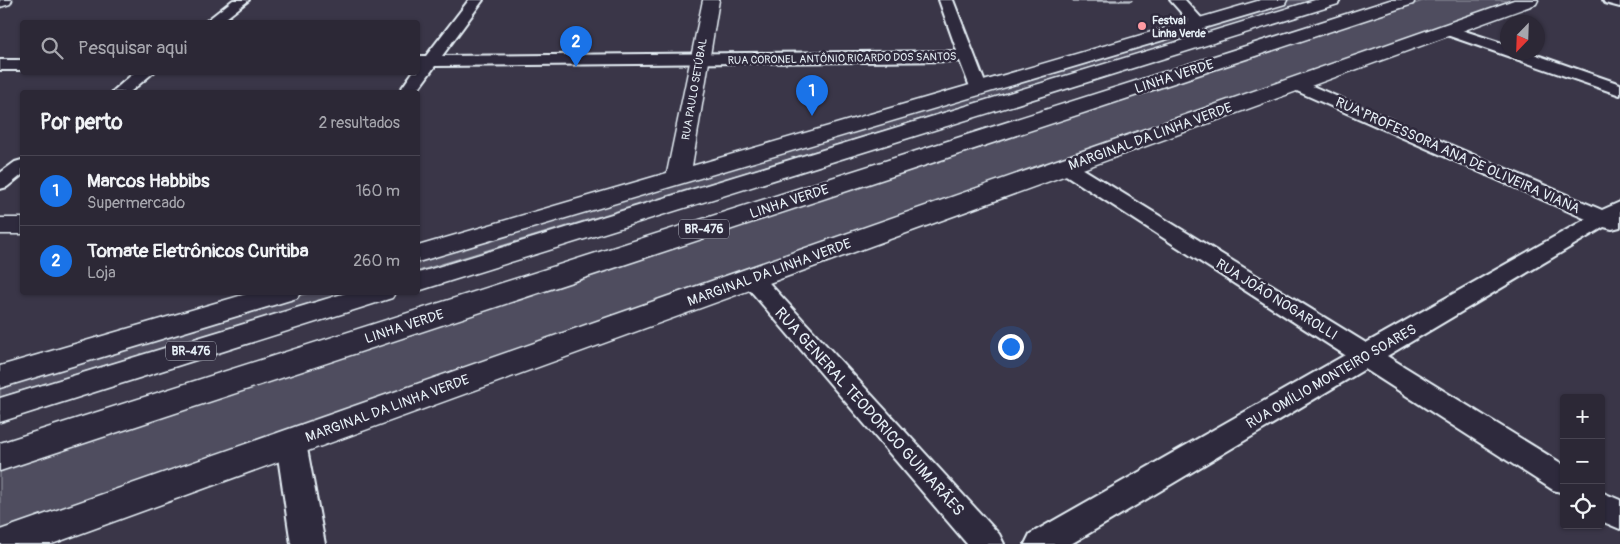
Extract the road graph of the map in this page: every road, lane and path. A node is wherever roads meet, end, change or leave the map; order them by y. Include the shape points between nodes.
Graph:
1 (4, 0) edge
2 (242, 0) edge
3 (476, 0) edge
4 (711, 0) edge
5 (946, 0) edge
6 (1177, 0) edge
7 (1279, 0) edge
8 (1332, 0) edge
9 (1407, 0) edge
10 (1530, 0) edge
11 (1610, 0) edge
12 (0, 2) edge
13 (1620, 3) edge
14 (215, 20) edge
15 (1199, 24) junction
16 (1446, 30) junction
17 (1500, 48) edge
18 (966, 56) junction
19 (700, 59) junction
20 (1534, 60) edge
21 (424, 61) edge
22 (0, 65) edge
23 (20, 65) edge
24 (142, 75) edge
25 (416, 75) edge
26 (1296, 84) junction
27 (978, 88) junction
28 (123, 90) edge
29 (407, 90) edge
30 (1620, 90) edge
31 (1065, 166) junction
32 (20, 168) edge
33 (678, 178) junction
34 (0, 183) edge
35 (1614, 217) edge
36 (0, 226) edge
37 (20, 226) edge
38 (420, 253) edge
39 (752, 278) junction
40 (420, 281) edge
41 (270, 295) edge
42 (372, 295) edge
43 (252, 298) edge
44 (1366, 356) junction
45 (0, 377) edge
46 (0, 410) edge
47 (291, 442) junction
48 (0, 457) edge
49 (1560, 478) edge
50 (1605, 507) edge
51 (1620, 516) edge
52 (7, 544) edge
53 (308, 544) edge
54 (987, 544) edge
55 (1042, 544) edge

1 - 12 main road
2 - 14 street
3 - 21 street
4 - 19 main road, RUA PAULO SETÚBAL
5 - 18 street
6 - 15 street
7 - 15 main road
8 - 40 main road, LINHA VERDE / BR-476
9 - 48 main road, LINHA VERDE / BR-476
10 - 16 main road, MARGINAL DA LINHA VERDE
11 - 13 street
15 - 27 main road
16 - 17 street
16 - 26 main road, MARGINAL DA LINHA VERDE
18 - 19 street, RUA CORONEL ANTÔNIO RICARDO DOS SANTOS
18 - 27 street
19 - 21 street, RUA CORONEL ANTÔNIO RICARDO DOS SANTOS
19 - 33 main road, RUA PAULO SETÚBAL
20 - 30 street
22 - 23 street
24 - 28 street
25 - 29 street
26 - 31 main road, MARGINAL DA LINHA VERDE
26 - 35 street, RUA PROFESSORA ANA DE OLIVEIRA VIANA
27 - 33 main road
31 - 39 main road, MARGINAL DA LINHA VERDE
31 - 44 street, RUA JOÃO NOGAROLLI
32 - 34 street
33 - 38 main road
35 - 44 street, RUA OMÍLIO MONTEIRO SOARES
36 - 37 main road
39 - 47 main road, MARGINAL DA LINHA VERDE
39 - 54 street, RUA GENERAL TEODORICO GUIMARÃES
41 - 43 main road
42 - 46 main road, BR-476
43 - 45 main road
44 - 49 street, RUA JOÃO NOGAROLLI
44 - 55 street, RUA OMÍLIO MONTEIRO SOARES
47 - 52 main road, MARGINAL DA LINHA VERDE
47 - 53 street
50 - 51 street

